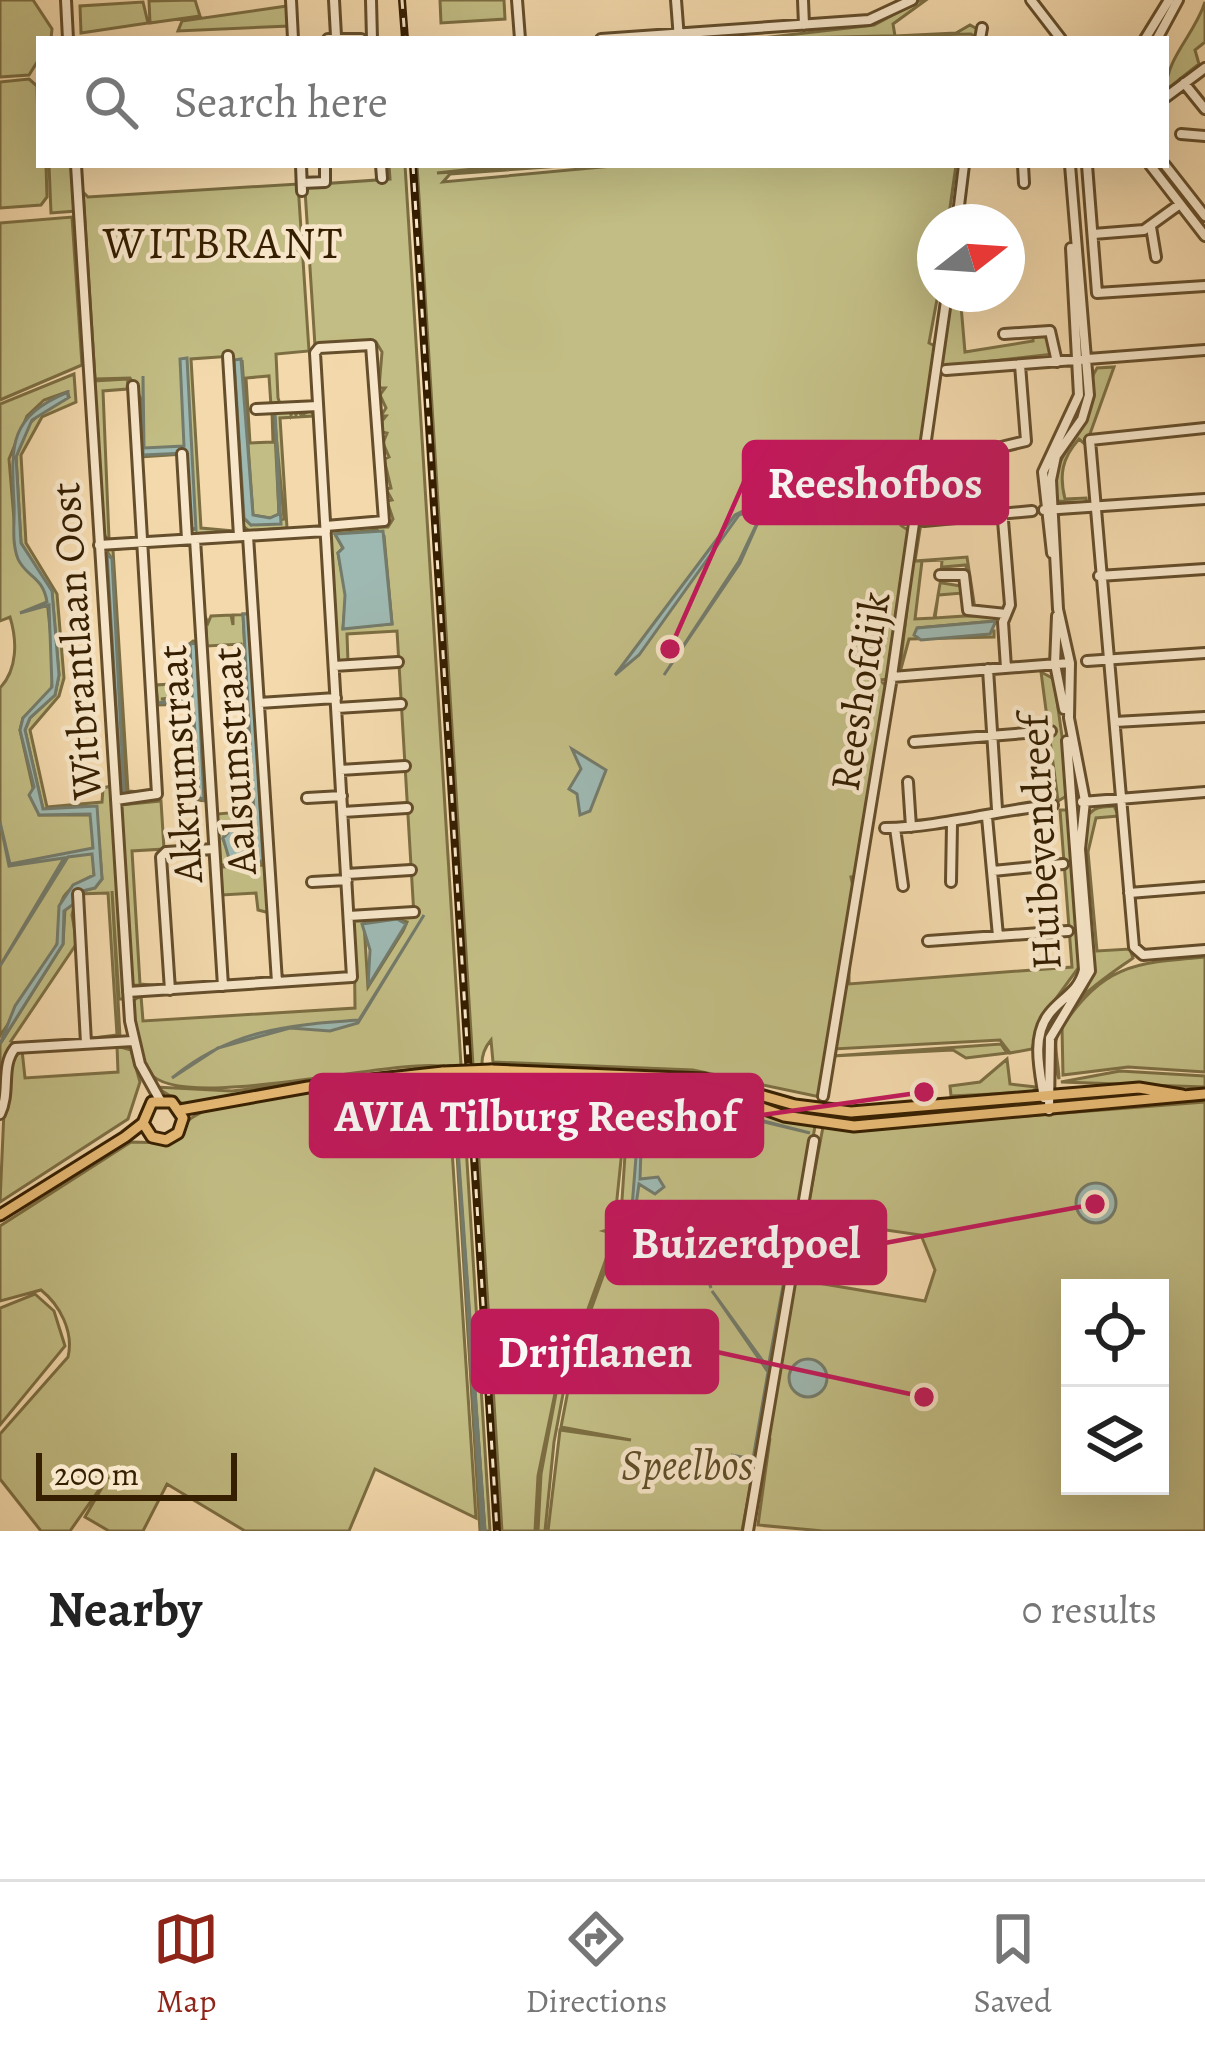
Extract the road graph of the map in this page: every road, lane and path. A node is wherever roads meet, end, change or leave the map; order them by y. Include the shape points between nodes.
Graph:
1 (66, 0) edge
2 (291, 0) edge
3 (334, 0) edge
4 (371, 0) edge
5 (517, 0) edge
6 (676, 0) edge
7 (803, 0) edge
8 (912, 0) edge
9 (1031, 0) edge
10 (1169, 0) edge
11 (1178, 0) edge
12 (805, 25) junction
13 (982, 28) dead end
14 (68, 36) edge
15 (293, 36) edge
16 (332, 36) edge
17 (372, 36) edge
18 (520, 36) edge
19 (679, 36) edge
20 (981, 36) edge
21 (1059, 36) edge
22 (1147, 36) edge
23 (1159, 36) edge
24 (1205, 68) edge
25 (1184, 83) junction
26 (1169, 95) edge
27 (1205, 110) edge
28 (1181, 134) dead end
29 (1205, 136) edge
30 (76, 168) edge
31 (301, 168) edge
32 (326, 168) edge
33 (381, 168) edge
34 (964, 168) edge
35 (1023, 168) edge
36 (1068, 168) edge
37 (1088, 168) edge
38 (1152, 168) edge
39 (1167, 168) edge
40 (382, 178) dead end
41 (1024, 183) dead end
42 (959, 204) edge
43 (1180, 204) junction
44 (1204, 226) edge
45 (1151, 227) junction
46 (1093, 234) junction
47 (1156, 257) dead end
48 (1205, 286) edge
49 (943, 312) edge
50 (1004, 334) dead end
51 (1205, 353) edge
52 (228, 356) dead end
53 (1082, 360) junction
54 (1057, 362) junction
55 (1020, 364) junction
56 (946, 370) dead end
57 (133, 386) dead end
58 (318, 406) junction
59 (256, 410) dead end
60 (1205, 428) edge
61 (997, 448) junction
62 (182, 454) dead end
63 (933, 454) dead end
64 (1205, 500) edge
65 (1094, 506) junction
66 (1050, 510) junction
67 (1032, 511) dead end
68 (1003, 513) junction
69 (924, 521) dead end
70 (326, 528) junction
71 (244, 536) junction
72 (191, 539) junction
73 (142, 542) junction
74 (99, 545) junction
75 (1205, 569) edge
76 (940, 575) dead end
77 (1099, 576) junction
78 (1058, 609) junction
79 (1006, 614) junction
80 (1205, 653) edge
81 (1108, 659) junction
82 (1087, 661) dead end
83 (398, 662) dead end
84 (1070, 663) junction
85 (1055, 664) junction
86 (334, 666) junction
87 (1006, 668) junction
88 (988, 670) junction
89 (892, 677) junction
90 (259, 703) junction
91 (336, 703) junction
92 (401, 704) dead end
93 (1205, 717) edge
94 (1115, 722) junction
95 (1052, 731) dead end
96 (993, 735) junction
97 (914, 742) dead end
98 (405, 766) dead end
99 (340, 770) junction
100 (908, 782) dead end
101 (1205, 792) edge
102 (342, 796) junction
103 (307, 798) dead end
104 (1121, 798) junction
105 (116, 800) junction
106 (1080, 802) junction
107 (1053, 805) dead end
108 (407, 808) dead end
109 (997, 809) junction
110 (343, 812) junction
111 (987, 817) junction
112 (952, 824) junction
113 (911, 827) junction
114 (214, 849) junction
115 (1063, 864) dead end
116 (411, 870) dead end
117 (993, 871) junction
118 (347, 877) junction
119 (312, 881) dead end
120 (951, 882) dead end
121 (903, 886) dead end
122 (1205, 887) edge
123 (1129, 893) junction
124 (78, 894) dead end
125 (414, 912) dead end
126 (350, 916) junction
127 (1068, 931) dead end
128 (998, 936) junction
129 (928, 941) dead end
130 (1205, 950) edge
131 (277, 982) junction
132 (223, 986) junction
133 (170, 989) junction
134 (128, 992) junction
135 (133, 1041) junction
136 (86, 1043) junction
137 (679, 1078) junction
138 (1205, 1094) edge
139 (1182, 1095) junction
140 (823, 1096) dead end
141 (1048, 1097) junction
142 (1011, 1099) junction
143 (156, 1101) junction
144 (1049, 1112) junction
145 (0, 1114) edge
146 (182, 1114) junction
147 (1012, 1114) junction
148 (144, 1127) junction
149 (814, 1141) dead end
150 (0, 1215) edge
151 (748, 1531) edge

1 - 14 street
2 - 15 street
3 - 16 street
4 - 17 street
5 - 18 street
6 - 19 street
7 - 12 street
8 - 12 street via 878,18
9 - 21 street
10 - 22 street
11 - 23 street
12 - 19 street
13 - 20 street
24 - 25 street
25 - 26 street
25 - 27 street
28 - 29 street
30 - 74 street, Witbrantlaan Oost
31 - 32 street via 302,187 325,182
33 - 40 street
34 - 42 street
35 - 41 street
36 - 53 street, Huibevendreef
37 - 46 street
38 - 43 street
39 - 44 street
43 - 44 street
43 - 45 street
45 - 46 street
45 - 47 street
46 - 48 street via 1097,293
49 - 89 street, Reeshofdijk
50 - 54 street via 1050,331
51 - 53 street
52 - 71 street, Aalsumstraat
53 - 54 street
53 - 66 street, Huibevendreef via 1088,403 1053,467
54 - 55 street
55 - 56 street
55 - 61 street via 1026,441
57 - 73 street
58 - 59 street
58 - 70 street
58 - 70 street via 316,350 374,348 385,518
60 - 65 street via 1090,440
61 - 63 street
61 - 68 street
62 - 72 street, Akkrumstraat
64 - 65 street
65 - 66 street
65 - 77 street
66 - 78 street, Huibevendreef
67 - 68 street
68 - 69 street
68 - 79 street
70 - 71 street
70 - 86 street
71 - 72 street
71 - 90 street, Aalsumstraat
72 - 73 street
72 - 114 street, Akkrumstraat
73 - 74 street
73 - 105 street via 158,794
74 - 105 street, Witbrantlaan Oost
75 - 77 street
76 - 79 street via 964,575 968,610
77 - 81 street
78 - 84 street, Huibevendreef
78 - 85 street, Huibevendreef
79 - 87 street
80 - 81 street
81 - 82 street
81 - 94 street
83 - 86 street
84 - 85 street
84 - 106 street, Huibevendreef
85 - 87 street
85 - 106 street, Huibevendreef
86 - 91 street
87 - 88 street
88 - 89 street
88 - 96 street
89 - 140 street, Reeshofdijk
90 - 91 street
90 - 131 street, Aalsumstraat
91 - 92 street
91 - 99 street
93 - 94 street
94 - 104 street
95 - 96 street
96 - 97 street
96 - 109 street
98 - 99 street
99 - 102 street
100 - 113 street
101 - 104 street
102 - 103 street
102 - 110 street
104 - 106 street
104 - 123 street
105 - 134 street, Witbrantlaan Oost
106 - 141 street, Huibevendreef via 1090,971 1049,1038
107 - 109 street
108 - 110 street
109 - 111 street
110 - 118 street
111 - 112 street
111 - 117 street
112 - 113 street
112 - 120 street
113 - 121 street via 890,828
114 - 132 street, Akkrumstraat
114 - 133 street via 161,857
115 - 117 street
116 - 118 street
117 - 128 street
118 - 119 street
118 - 126 street
122 - 123 street
123 - 130 street via 1138,953
124 - 136 street
125 - 126 street
126 - 131 street via 352,977
127 - 128 street
128 - 129 street
131 - 132 street
132 - 133 street
133 - 134 street
134 - 135 street, Witbrantlaan Oost
135 - 136 street
135 - 143 street, Witbrantlaan Oost
136 - 145 street via 15,1048 3,1065
137 - 142 main road via 851,1112
137 - 146 main road, bridge via 443,1072 308,1087
137 - 147 main road via 818,1124
138 - 139 main road
139 - 141 main road via 1139,1088
139 - 144 main road
141 - 142 main road
141 - 144 street, Huibevendreef
142 - 147 main road
143 - 146 main road
143 - 148 main road
144 - 147 main road
146 - 148 main road via 178,1132 166,1140
148 - 150 main road
149 - 151 street

